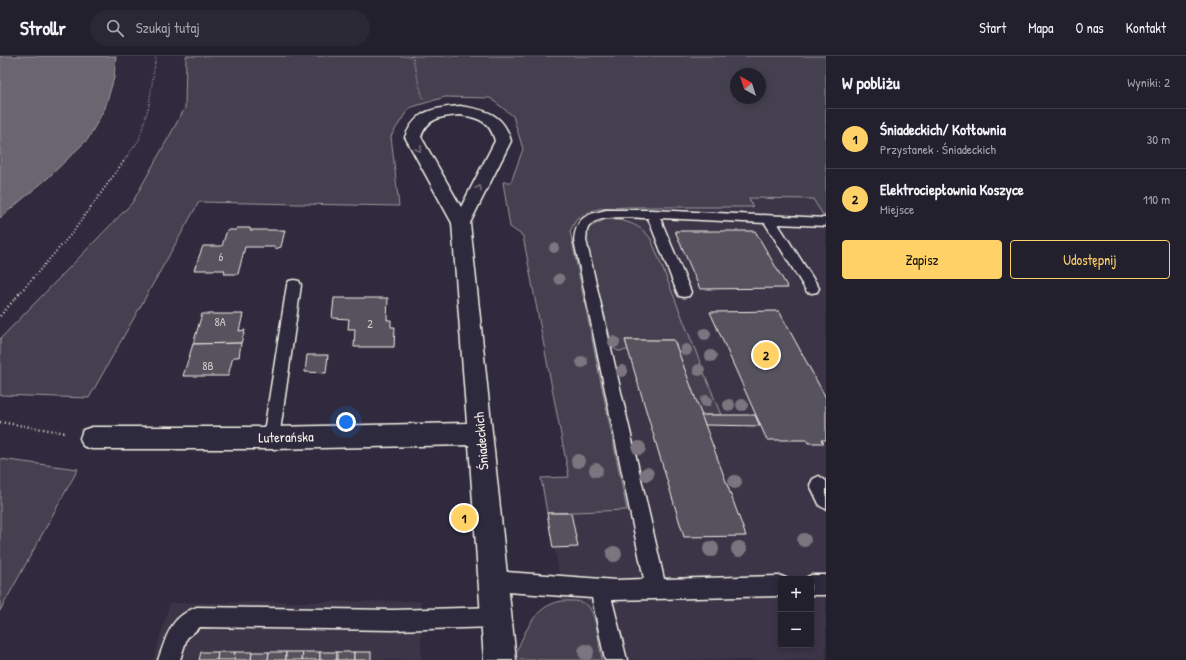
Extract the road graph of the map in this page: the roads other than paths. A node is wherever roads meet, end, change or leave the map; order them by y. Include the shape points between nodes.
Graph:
1 (652, 214) junction
2 (770, 220) junction
3 (826, 222) edge
4 (462, 223) junction
5 (294, 285) dead end
6 (812, 288) dead end
7 (684, 292) dead end
8 (480, 434) junction
9 (92, 438) road end
10 (271, 438) junction
11 (494, 581) junction
12 (814, 585) edge
13 (826, 585) edge
14 (778, 586) edge
15 (656, 588) junction
16 (600, 590) junction
17 (496, 617) junction
18 (169, 660) edge
19 (500, 660) edge
20 (616, 660) edge

1 - 2 lane
1 - 7 lane
1 - 15 lane via 606,214 592,217 582,226 580,240
2 - 3 lane
2 - 6 lane
4 -> 4 street via 503,141 502,132 490,119 472,112 450,111 427,117 416,127 414,140
4 - 8 street, Śniadeckich
5 - 10 lane
8 - 10 street, Luterańska
8 - 11 street, Śniadeckich
9 - 10 street, Luterańska
11 - 16 lane
11 - 17 street, Śniadeckich
12 - 13 lane
14 - 15 lane
15 - 16 lane
16 - 20 lane
17 - 18 lane via 393,620 197,617 179,631
17 - 19 street, Śniadeckich

